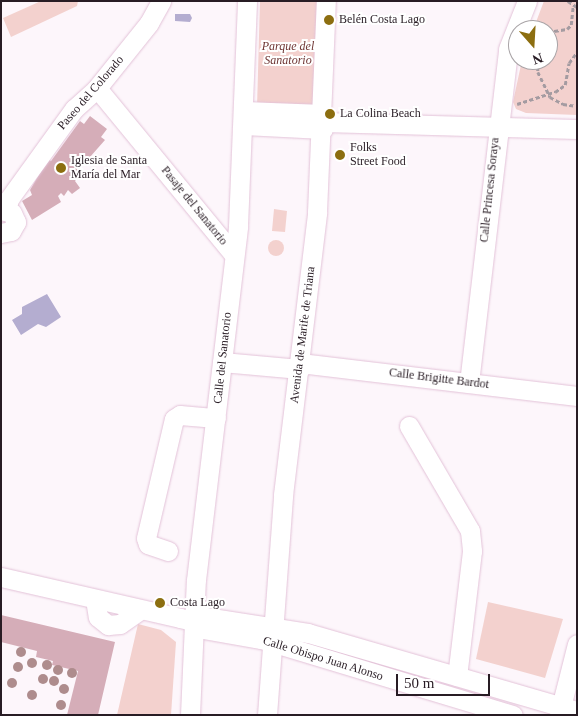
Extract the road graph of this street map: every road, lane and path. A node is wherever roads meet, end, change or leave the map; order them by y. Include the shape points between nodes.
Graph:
1 (161, 1) edge
2 (247, 1) edge
3 (326, 1) edge
4 (527, 1) edge
5 (568, 1) edge
6 (575, 7) edge
7 (558, 30) edge
8 (577, 52) edge
9 (538, 70) edge
10 (97, 88) junction
11 (548, 94) junction
12 (577, 106) edge
13 (510, 107) dead end
14 (244, 118) junction
15 (323, 122) junction
16 (497, 126) junction
17 (577, 129) edge
18 (4, 210) edge
19 (1, 233) edge
20 (234, 255) junction
21 (223, 355) junction
22 (301, 363) junction
23 (469, 383) junction
24 (577, 396) edge
25 (216, 418) junction
26 (410, 426) dead end
27 (168, 552) dead end
28 (1, 577) edge
29 (193, 621) junction
30 (270, 634) junction
31 (577, 644) edge
32 (305, 655) junction
33 (269, 669) junction
34 (457, 676) junction
35 (565, 711) edge
36 (190, 715) edge
37 (267, 715) edge
38 (513, 715) edge

1 - 10 street, Paseo del Colorado via 149,23
2 - 14 street, Calle del Sanatorio
3 - 15 street, Avenida de Marife de Triana
4 - 16 street, Calle Princesa Soraya via 508,49
5 - 6 path
6 - 7 path via 574,18 567,29
8 - 11 path via 569,63 565,85
9 - 11 path
10 - 18 street, Paseo del Colorado via 74,109
10 - 20 street, Pasaje del Sanatorio
11 - 12 path via 562,104
11 - 13 path
14 - 15 street
14 - 20 street, Calle del Sanatorio
15 - 16 street
15 - 22 street, Avenida de Marife de Triana
16 - 17 street
16 - 23 street, Calle Princesa Soraya
18 - 19 street via 15,216 16,224 12,231
20 - 21 street, Calle del Sanatorio
21 - 22 street, Calle Brigitte Bardot
21 - 25 street, Calle del Sanatorio
22 - 23 street, Calle Brigitte Bardot
22 - 30 street, Avenida de Marife de Triana via 283,495
23 - 24 street, Calle Brigitte Bardot
25 - 27 street via 180,415 174,419 146,538 148,544
25 - 29 street, Calle del Sanatorio
26 - 34 street via 470,531 472,551
28 - 29 street, Calle Obispo Juan Alonso
29 - 30 street, Calle Obispo Juan Alonso via 201,629
29 - 36 street, Calle del Sanatorio
30 - 32 street, Calle Obispo Juan Alonso
30 - 33 street, Avenida de Marife de Triana
30 - 34 street, Calle Obispo Juan Alonso via 308,633
31 - 35 street
32 - 33 street via 280,660
32 - 38 street, Calle Obispo Juan Alonso
33 - 37 street, Avenida de Marife de Triana
34 - 35 street, Calle Obispo Juan Alonso

